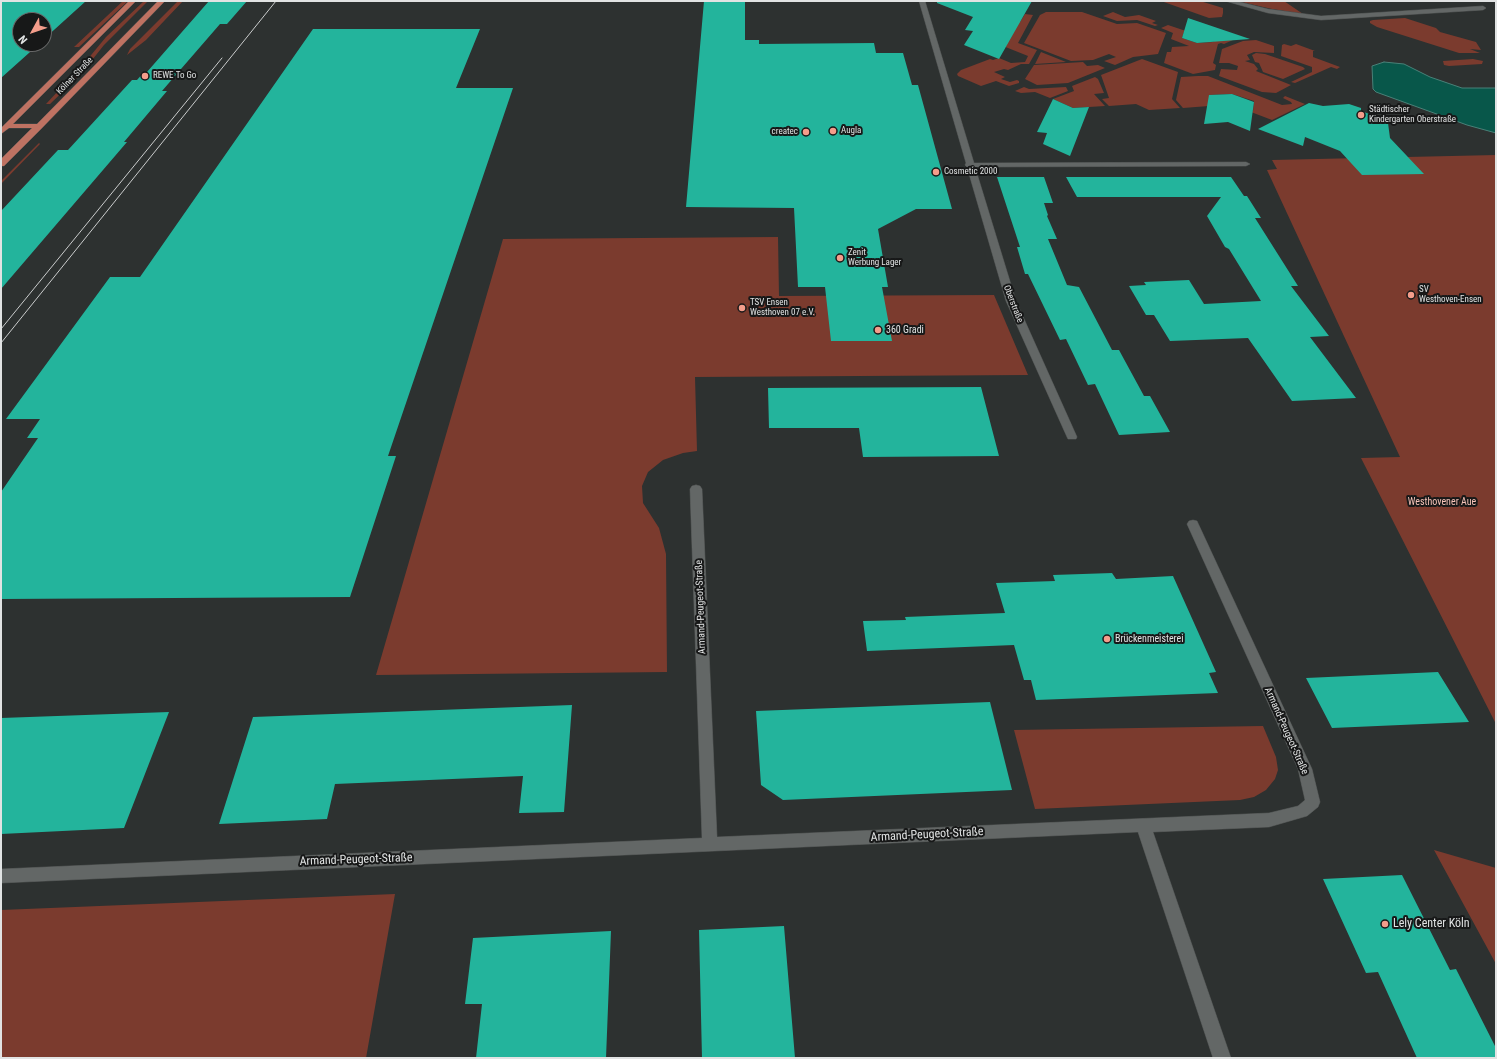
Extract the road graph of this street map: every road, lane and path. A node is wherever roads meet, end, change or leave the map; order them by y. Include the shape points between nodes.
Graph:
1 (133, 1) edge
2 (162, 1) edge
3 (922, 1) edge
4 (1228, 1) edge
5 (1483, 8) dead end
6 (39, 126) junction
7 (4, 129) edge
8 (1, 164) edge
9 (1246, 164) dead end
10 (969, 165) junction
11 (1072, 437) dead end
12 (696, 489) dead end
13 (1193, 524) dead end
14 (1143, 825) junction
15 (710, 845) junction
16 (1, 876) edge
17 (1222, 1058) edge

1 - 7 main road, Kölner Straße
2 - 6 main road, Kölner Straße
3 - 10 street, Oberstraße
4 - 5 street via 1275,12 1321,18
6 - 7 main road
6 - 8 main road, Kölner Straße
9 - 10 street
10 - 11 street, Oberstraße via 1011,301
12 - 15 street, Armand-Peugeot-Straße
13 - 14 street, Armand-Peugeot-Straße via 1305,770 1313,802 1302,811 1269,820
14 - 15 street, Armand-Peugeot-Straße
14 - 17 street
15 - 16 street, Armand-Peugeot-Straße

